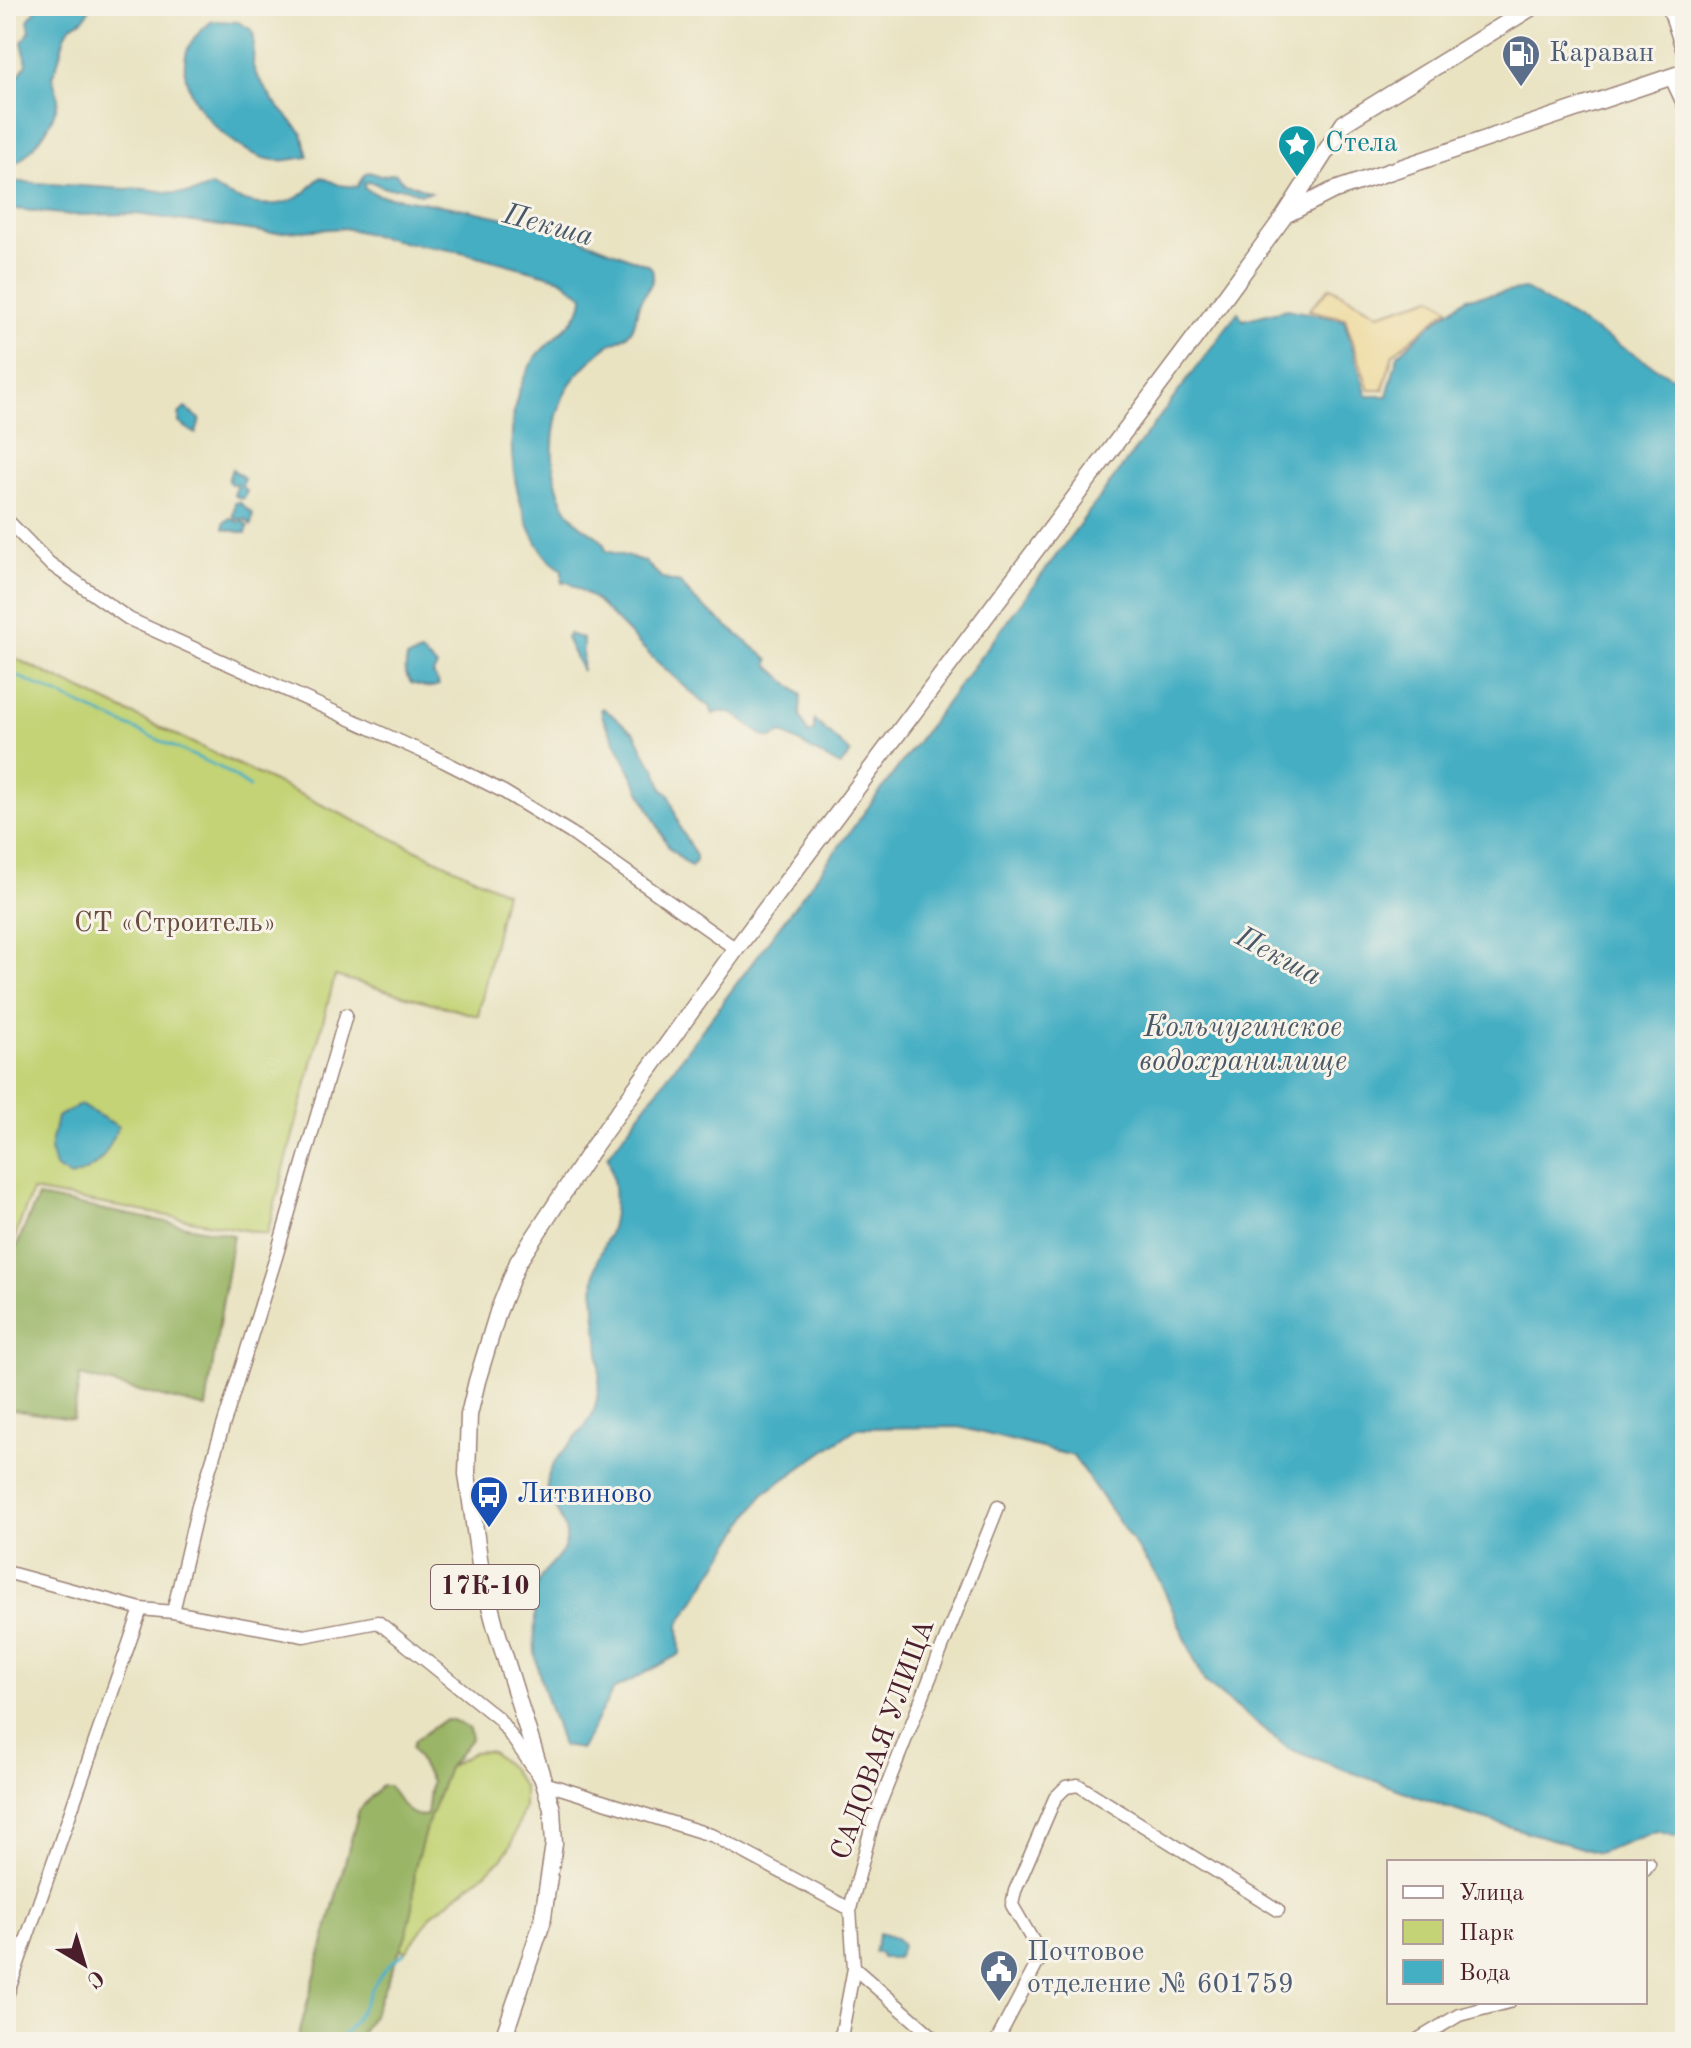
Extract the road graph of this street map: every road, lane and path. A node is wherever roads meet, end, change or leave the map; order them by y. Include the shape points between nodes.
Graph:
1 (1534, 6) edge
2 (1668, 6) edge
3 (1685, 58) edge
4 (1678, 75) edge
5 (1685, 108) edge
6 (1285, 215) junction
7 (6, 519) edge
8 (736, 949) junction
9 (346, 1015) dead end
10 (998, 1507) dead end
11 (6, 1572) edge
12 (141, 1609) junction
13 (173, 1612) junction
14 (544, 1783) junction
15 (850, 1909) junction
16 (1278, 1910) dead end
17 (854, 1968) junction
18 (6, 1998) edge
19 (1501, 2004) edge
20 (502, 2042) edge
21 (836, 2042) edge
22 (939, 2042) edge
23 (996, 2042) edge
24 (1414, 2042) edge

1 - 6 main road via 1344,123
2 - 3 street
4 - 5 street
4 - 6 main road via 1332,191
6 - 8 main road
7 - 8 street via 49,563 129,619 504,792
8 - 14 main road, 17К-10 via 518,1262 486,1347 469,1415 467,1474 481,1572
9 - 13 street via 198,1506
10 - 15 street, САДОВАЯ УЛИЦА via 873,1821
11 - 12 street
12 - 13 street
12 - 18 street
13 - 14 street via 304,1636 378,1622 499,1719
14 - 15 street via 714,1836
14 - 20 main road, 17К-10 via 554,1827 548,1895
15 - 17 street, САДОВАЯ УЛИЦА
16 - 23 street via 1078,1785 1066,1787 1055,1798 1015,1891 1012,1905 1040,1958
17 - 21 street, САДОВАЯ УЛИЦА
17 - 22 street
19 - 24 street via 1459,2015

